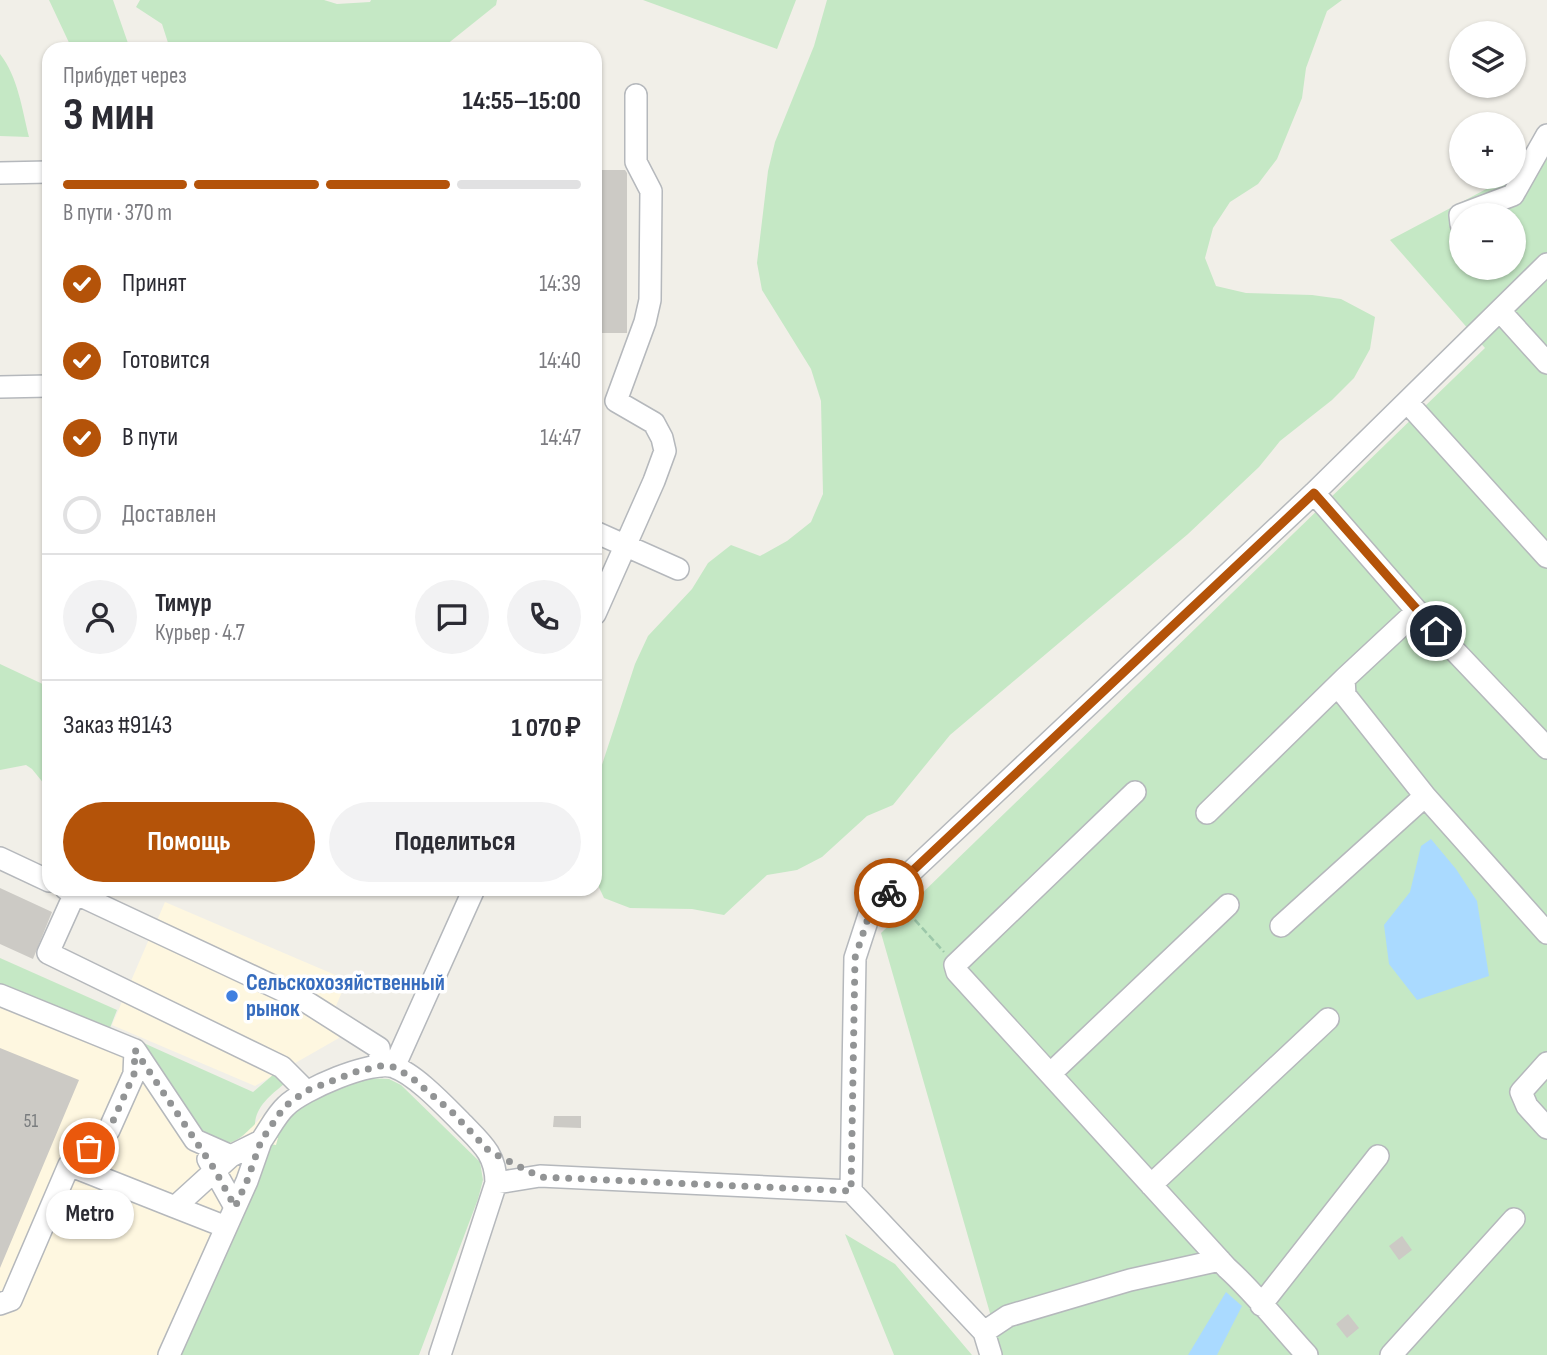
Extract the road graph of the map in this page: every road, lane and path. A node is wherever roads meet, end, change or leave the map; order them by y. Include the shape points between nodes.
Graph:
1 (636, 95) dead end
2 (1547, 135) edge
3 (42, 172) edge
4 (0, 173) edge
5 (1492, 203) edge
6 (1547, 264) edge
7 (1500, 311) junction
8 (1547, 363) edge
9 (42, 386) edge
10 (0, 387) edge
11 (1407, 402) junction
12 (1314, 493) junction
13 (602, 535) edge
14 (626, 545) junction
15 (1547, 557) edge
16 (678, 569) dead end
17 (602, 598) edge
18 (1417, 611) junction
19 (1344, 679) junction
20 (1547, 748) edge
21 (1135, 792) dead end
22 (1429, 801) junction
23 (1207, 813) dead end
24 (0, 858) edge
25 (42, 878) edge
26 (896, 886) junction
27 (69, 896) edge
28 (82, 896) edge
29 (471, 896) edge
30 (1228, 905) dead end
31 (1281, 926) dead end
32 (1547, 933) edge
33 (955, 965) junction
34 (0, 995) edge
35 (1328, 1019) dead end
36 (135, 1050) junction
37 (1547, 1063) edge
38 (387, 1066) junction
39 (1050, 1074) junction
40 (306, 1091) junction
41 (1547, 1128) edge
42 (195, 1140) junction
43 (261, 1141) junction
44 (489, 1151) junction
45 (231, 1156) junction
46 (1378, 1156) dead end
47 (69, 1165) junction
48 (215, 1170) junction
49 (540, 1177) junction
50 (496, 1184) junction
51 (1151, 1185) junction
52 (851, 1191) junction
53 (175, 1207) junction
54 (235, 1207) junction
55 (1514, 1219) dead end
56 (226, 1227) junction
57 (1220, 1260) junction
58 (0, 1304) edge
59 (1261, 1305) junction
60 (984, 1332) junction
61 (169, 1355) edge
62 (440, 1355) edge
63 (991, 1355) edge
64 (1307, 1355) edge
65 (1391, 1355) edge

1 - 14 street via 636,162 652,191 650,300 616,401 654,423 665,451
2 - 5 street via 1513,195
3 - 4 street
6 - 7 street
7 - 8 street
7 - 11 street
9 - 10 street
11 - 12 street
11 - 15 street
12 - 18 street
12 - 26 street
13 - 14 street
14 - 16 street
14 - 17 street
18 - 19 street
18 - 20 street
19 - 22 street via 1345,695
19 - 23 street
21 - 33 street
22 - 31 street via 1425,796
22 - 32 street
24 - 25 street
26 - 33 path via 905,909
26 - 52 street via 869,915 855,958
27 - 40 street via 48,953 282,1067
28 - 38 street via 305,1001 379,1048
29 - 38 street
30 - 39 street
33 - 39 street
34 - 36 street
35 - 51 street
36 - 42 street
36 - 47 street via 134,1074 109,1130
37 - 41 street via 1521,1092
38 - 40 street via 355,1072
38 - 44 street via 411,1077
39 - 51 street
40 - 43 street via 284,1107
42 - 45 street
42 - 48 street
43 - 45 street
43 - 54 street
44 - 49 street
44 - 50 street
45 - 48 street
46 - 59 street
47 - 53 street
47 - 58 street via 11,1300
48 - 53 street
48 - 54 street
49 - 50 street
49 - 52 street
50 - 62 street
51 - 57 street
52 - 60 street
53 - 56 street
54 - 56 street
55 - 65 street
56 - 61 street
57 - 59 street
57 - 60 street via 1130,1280 1008,1316
59 - 64 street
60 - 63 street

